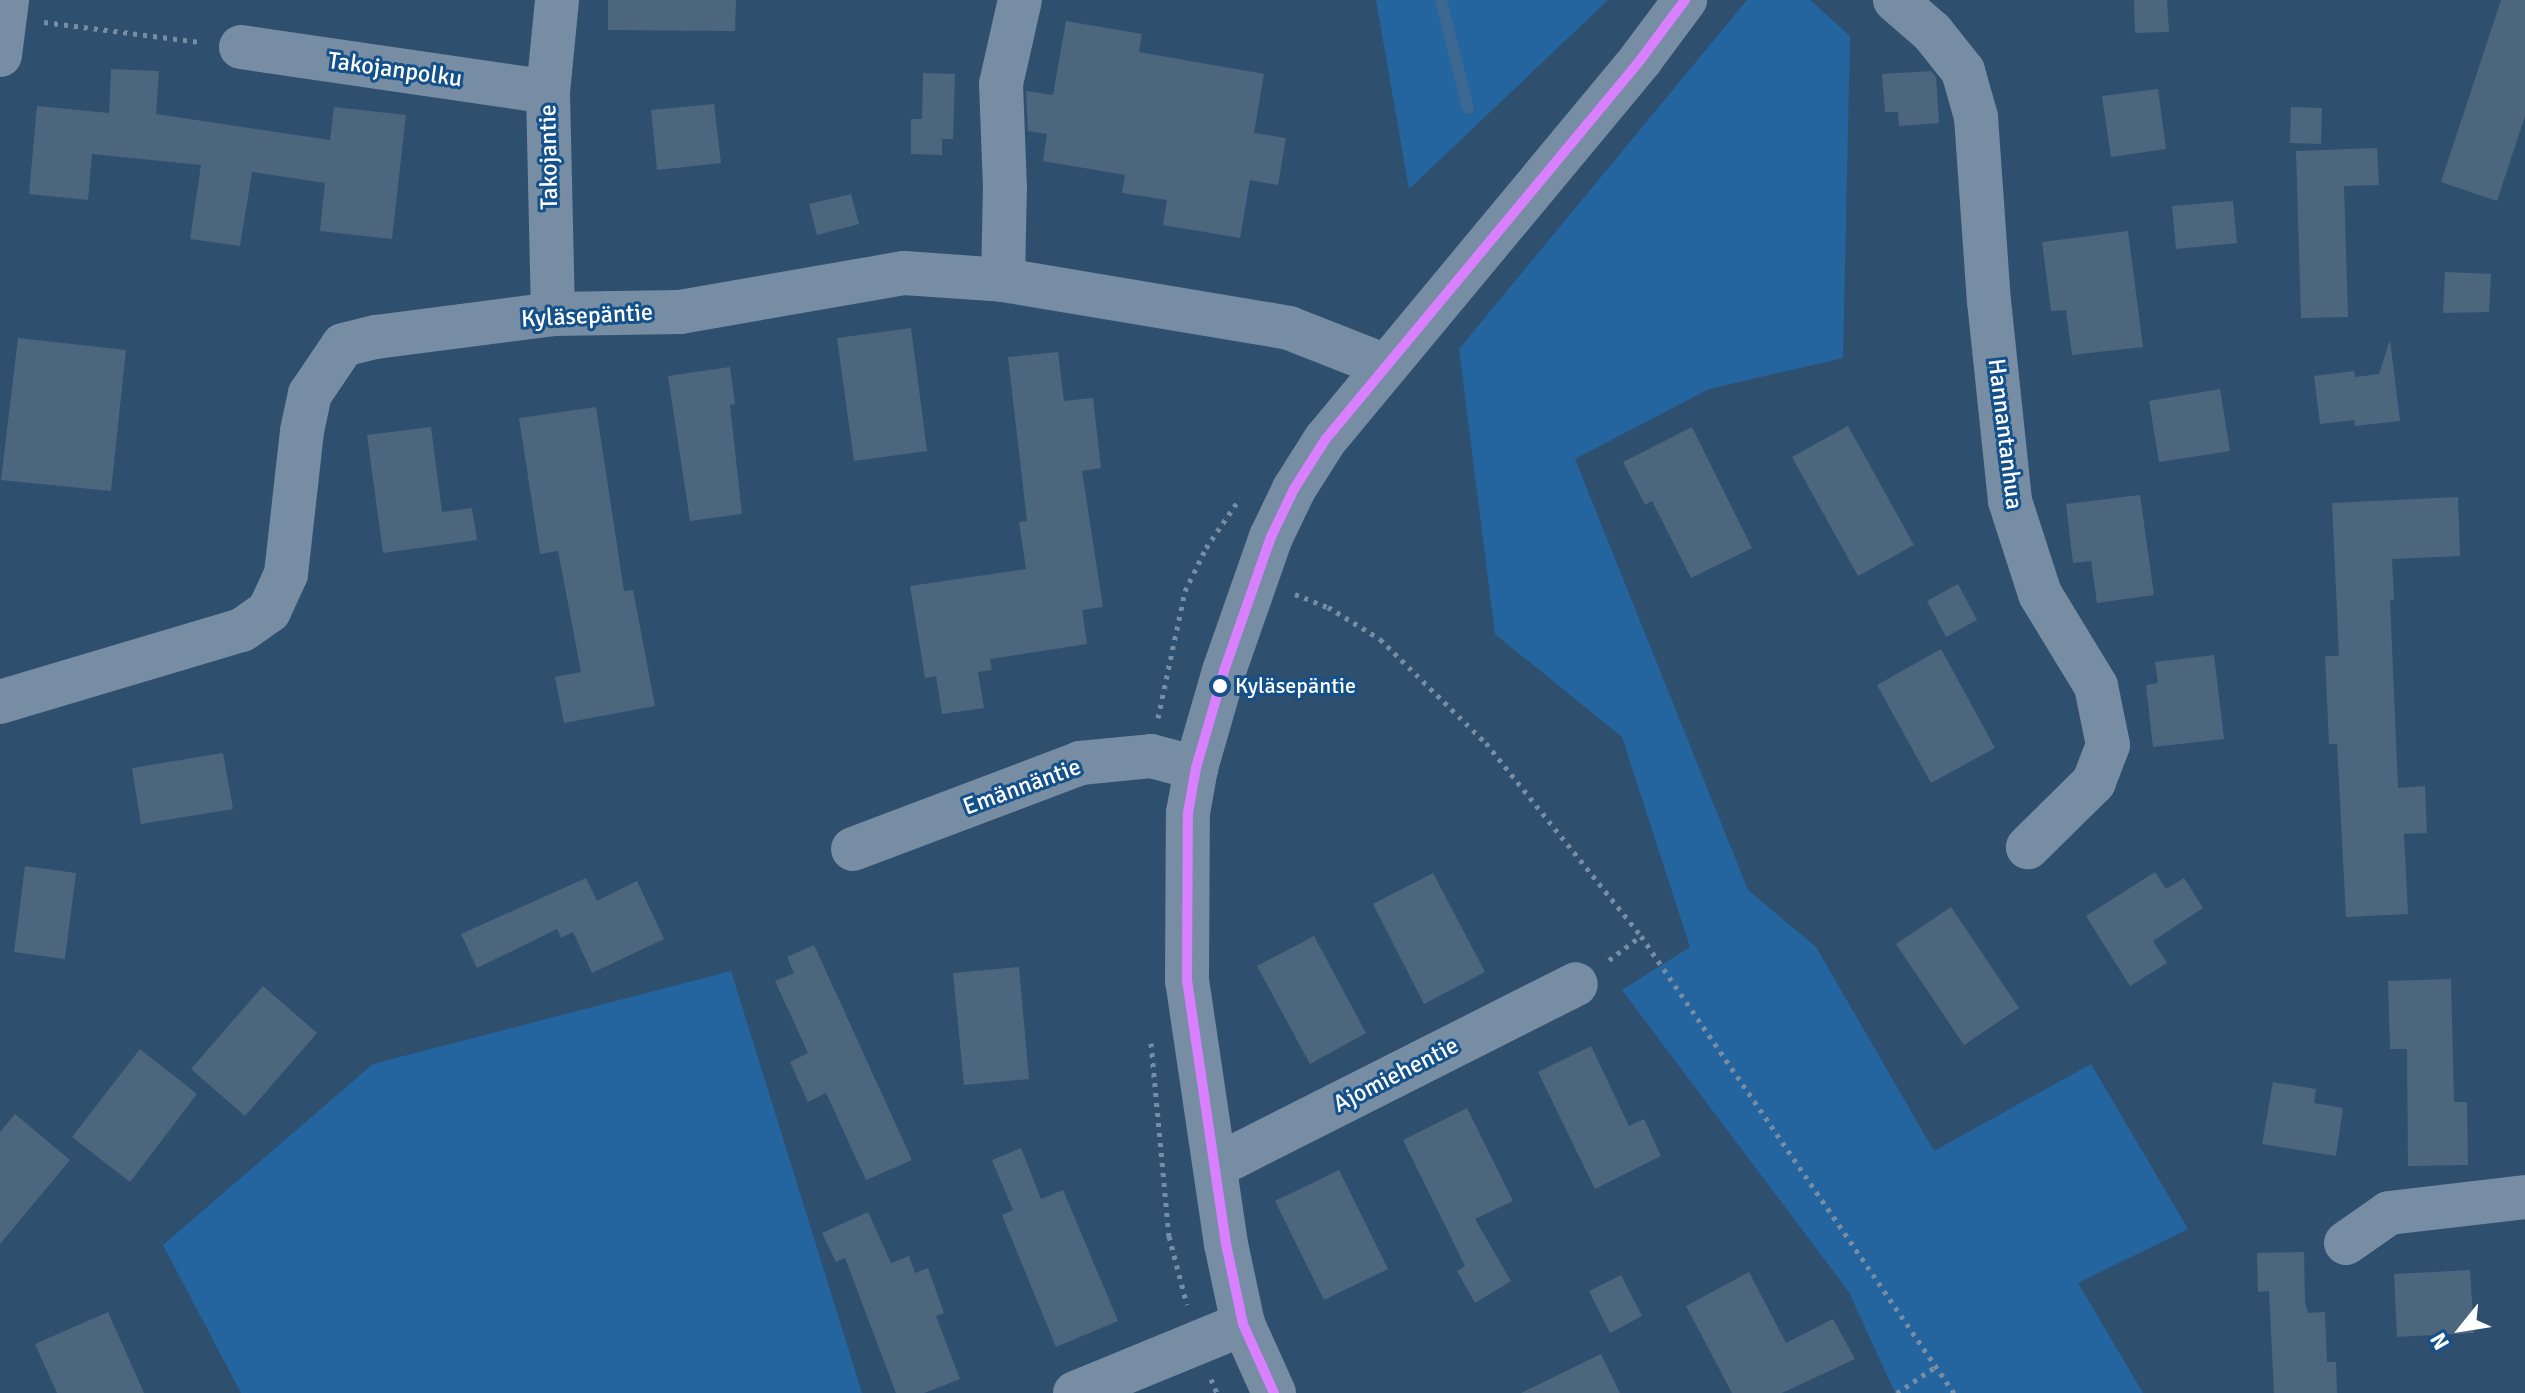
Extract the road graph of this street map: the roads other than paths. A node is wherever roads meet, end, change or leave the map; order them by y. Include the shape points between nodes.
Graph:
1 (557, 0) edge
2 (1020, 0) edge
3 (1685, 0) edge
4 (1895, 0) edge
5 (241, 47) road end
6 (548, 92) junction
7 (1003, 280) junction
8 (553, 314) junction
9 (1386, 366) junction
10 (0, 702) edge
11 (1196, 768) junction
12 (2028, 847) dead end
13 (853, 849) dead end
14 (1576, 984) dead end
15 (1216, 1166) junction
16 (2525, 1197) edge
17 (2346, 1243) dead end
18 (1243, 1324) junction
19 (1075, 1393) edge
20 (1274, 1393) edge

1 - 6 street, Takojantie
2 - 7 street via 1001,84
3 - 9 street
4 - 12 street, Hannantanhua via 1932,32 1963,71 1976,117 2010,501 2040,594 2096,686 2108,745 2094,782
5 - 6 street, Takojanpolku
6 - 8 street, Takojantie
7 - 8 street, Kyläsepäntie via 904,273 680,312
7 - 9 street, Kyläsepäntie via 1289,328
8 - 10 street, Kyläsepäntie via 343,345 310,394 286,574 269,611 242,630
9 - 11 street via 1325,440 1294,489 1257,573
11 - 13 street, Emännäntie via 1151,756 1080,763
11 - 15 street via 1188,813 1187,981
14 - 15 street, Ajomiehentie
15 - 18 street
16 - 17 street via 2389,1213
18 - 19 street
18 - 20 street

